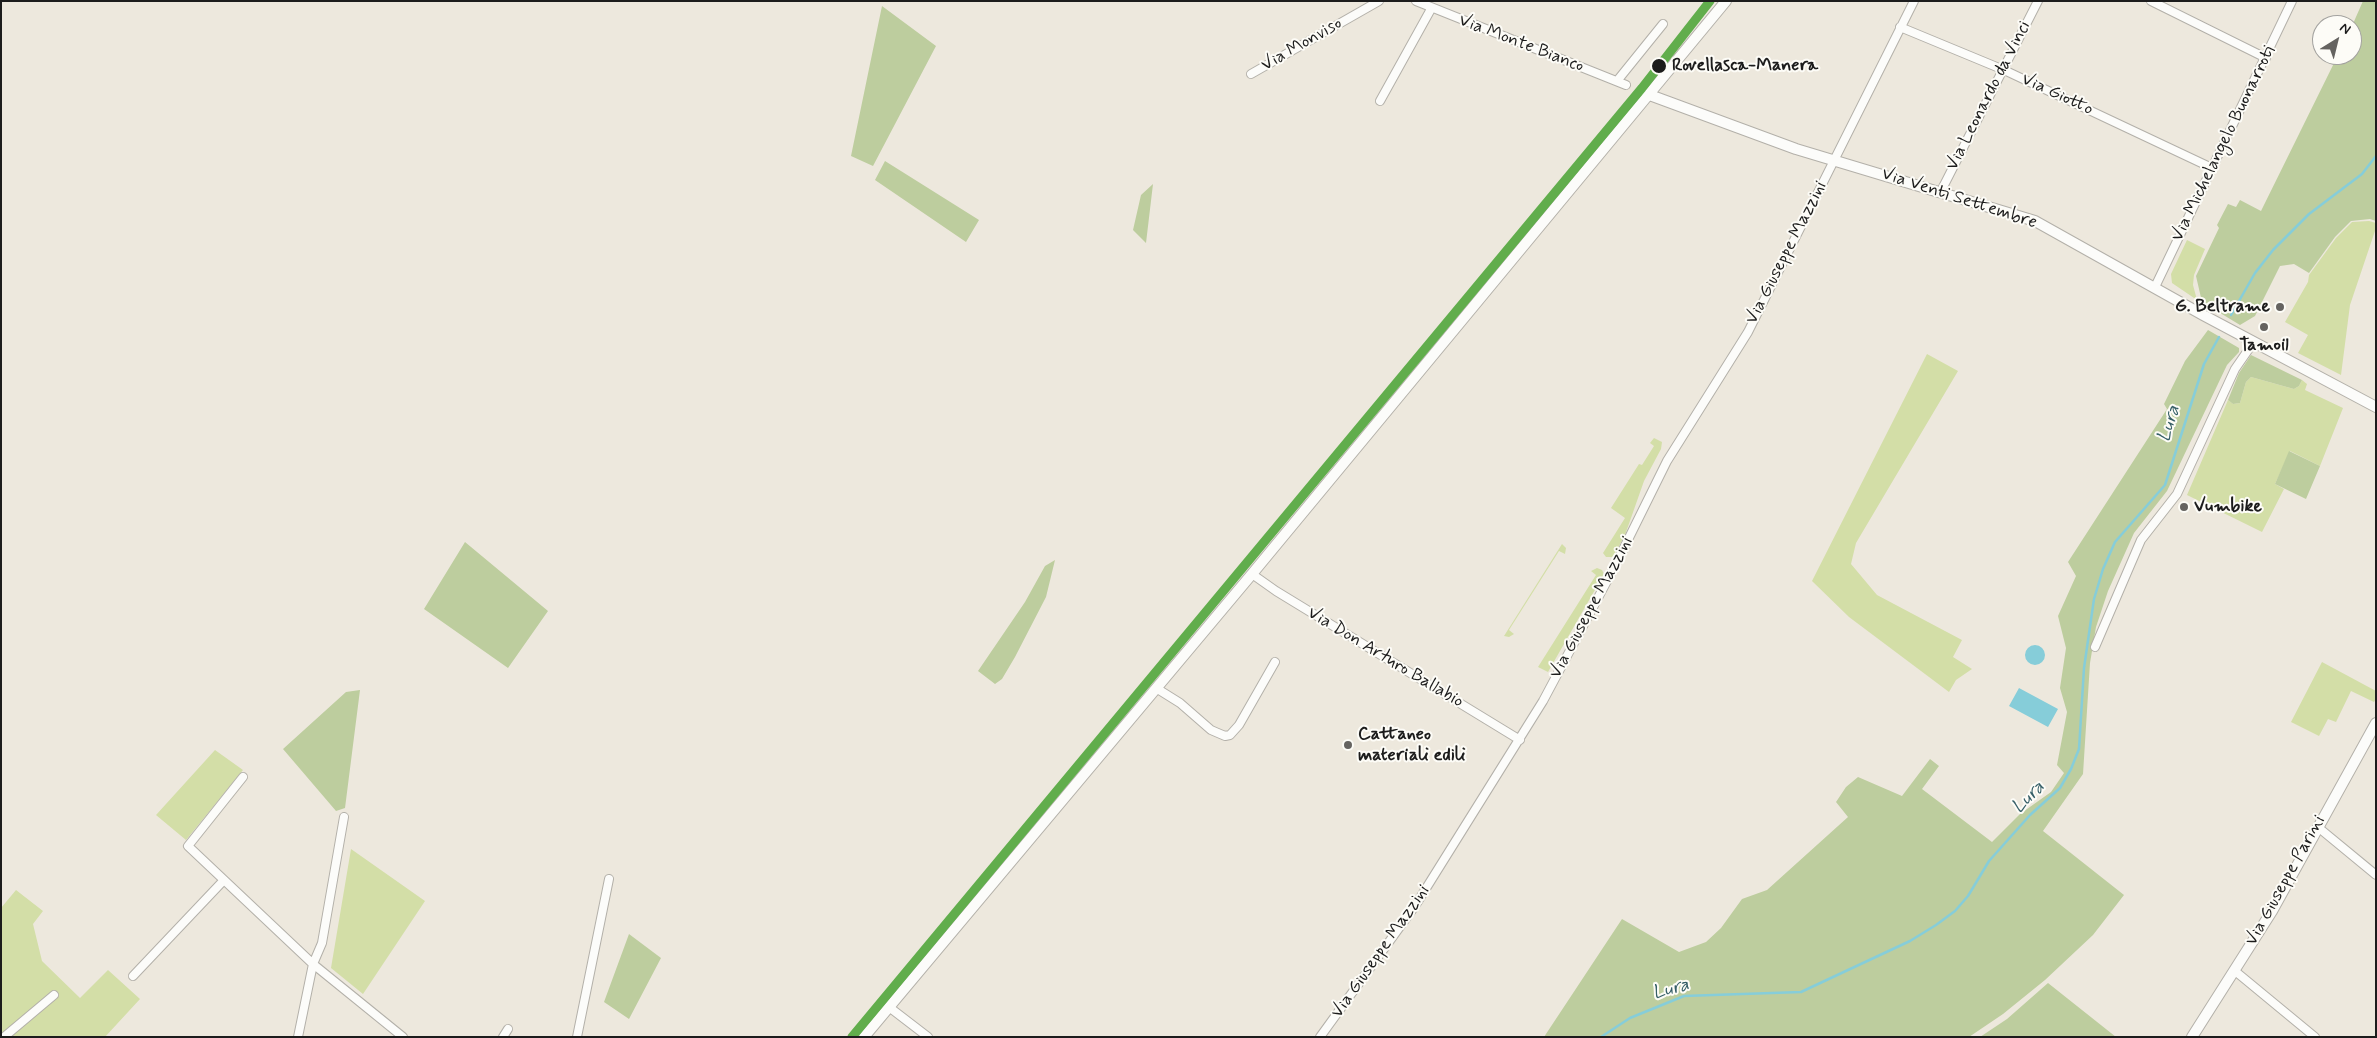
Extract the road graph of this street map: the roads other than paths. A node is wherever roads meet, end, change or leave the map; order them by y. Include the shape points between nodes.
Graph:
1 (1379, 1) edge
2 (1416, 1) edge
3 (1726, 1) edge
4 (1914, 1) edge
5 (2038, 1) edge
6 (2151, 1) edge
7 (2292, 1) edge
8 (2164, 4) edge
9 (1431, 9) junction
10 (1663, 24) dead end
11 (1900, 27) junction
12 (2266, 58) junction
13 (2004, 70) junction
14 (1251, 74) dead end
15 (1617, 81) junction
16 (1626, 85) dead end
17 (1648, 94) junction
18 (1380, 101) dead end
19 (1834, 160) junction
20 (2212, 168) junction
21 (1941, 191) junction
22 (2155, 287) junction
23 (2253, 342) junction
24 (2376, 407) edge
25 (1252, 574) junction
26 (2095, 647) dead end
27 (1275, 662) dead end
28 (1156, 688) junction
29 (2376, 723) edge
30 (1520, 740) junction
31 (243, 777) dead end
32 (344, 817) dead end
33 (2319, 828) junction
34 (2376, 875) edge
35 (609, 879) dead end
36 (224, 880) junction
37 (313, 964) junction
38 (2235, 971) junction
39 (133, 976) dead end
40 (54, 995) dead end
41 (889, 1007) junction
42 (508, 1030) dead end
43 (4, 1037) edge
44 (298, 1037) edge
45 (403, 1037) edge
46 (503, 1037) edge
47 (577, 1037) edge
48 (864, 1037) edge
49 (928, 1037) edge
50 (1320, 1037) edge
51 (2192, 1037) edge
52 (2315, 1037) edge

1 - 14 street, Via Monviso
2 - 9 street, Via Monte Bianco
3 - 17 street
4 - 11 street, Via Giuseppe Mazzini
5 - 13 street, Via Leonardo da Vinci
6 - 8 street
7 - 12 street, Via Michelangelo Buonarroti
8 - 12 street
9 - 15 street, Via Monte Bianco
9 - 18 street
10 - 15 street
11 - 13 street, Via Giotto
11 - 19 street, Via Giuseppe Mazzini
12 - 20 street, Via Michelangelo Buonarroti
13 - 20 street, Via Giotto
13 - 21 street, Via Leonardo da Vinci
15 - 16 street, Via Monte Bianco
17 - 19 street, Via Venti Settembre
17 - 25 street
19 - 21 street, Via Venti Settembre
19 - 30 street, Via Giuseppe Mazzini via 1748,332 1667,461 1614,570
20 - 22 street, Via Michelangelo Buonarroti
21 - 22 street, Via Venti Settembre via 2036,221
22 - 23 street, Via Venti Settembre
23 - 24 street, Via Venti Settembre
23 - 26 street via 2235,369 2176,494 2141,540
25 - 28 street
25 - 30 street, Via Don Arturo Ballabio
27 - 28 street via 1239,725 1225,736 1211,730 1180,703
28 - 41 street
29 - 33 street, Via Giuseppe Parini
30 - 50 street, Via Giuseppe Mazzini via 1416,906
31 - 36 street via 188,846
32 - 37 street via 322,942
33 - 34 street
33 - 38 street, Via Giuseppe Parini
35 - 47 street
36 - 37 street
36 - 39 street
37 - 44 street
37 - 45 street
38 - 51 street, Via Giuseppe Parini
38 - 52 street
40 - 43 street
41 - 48 street
41 - 49 street
42 - 46 street

